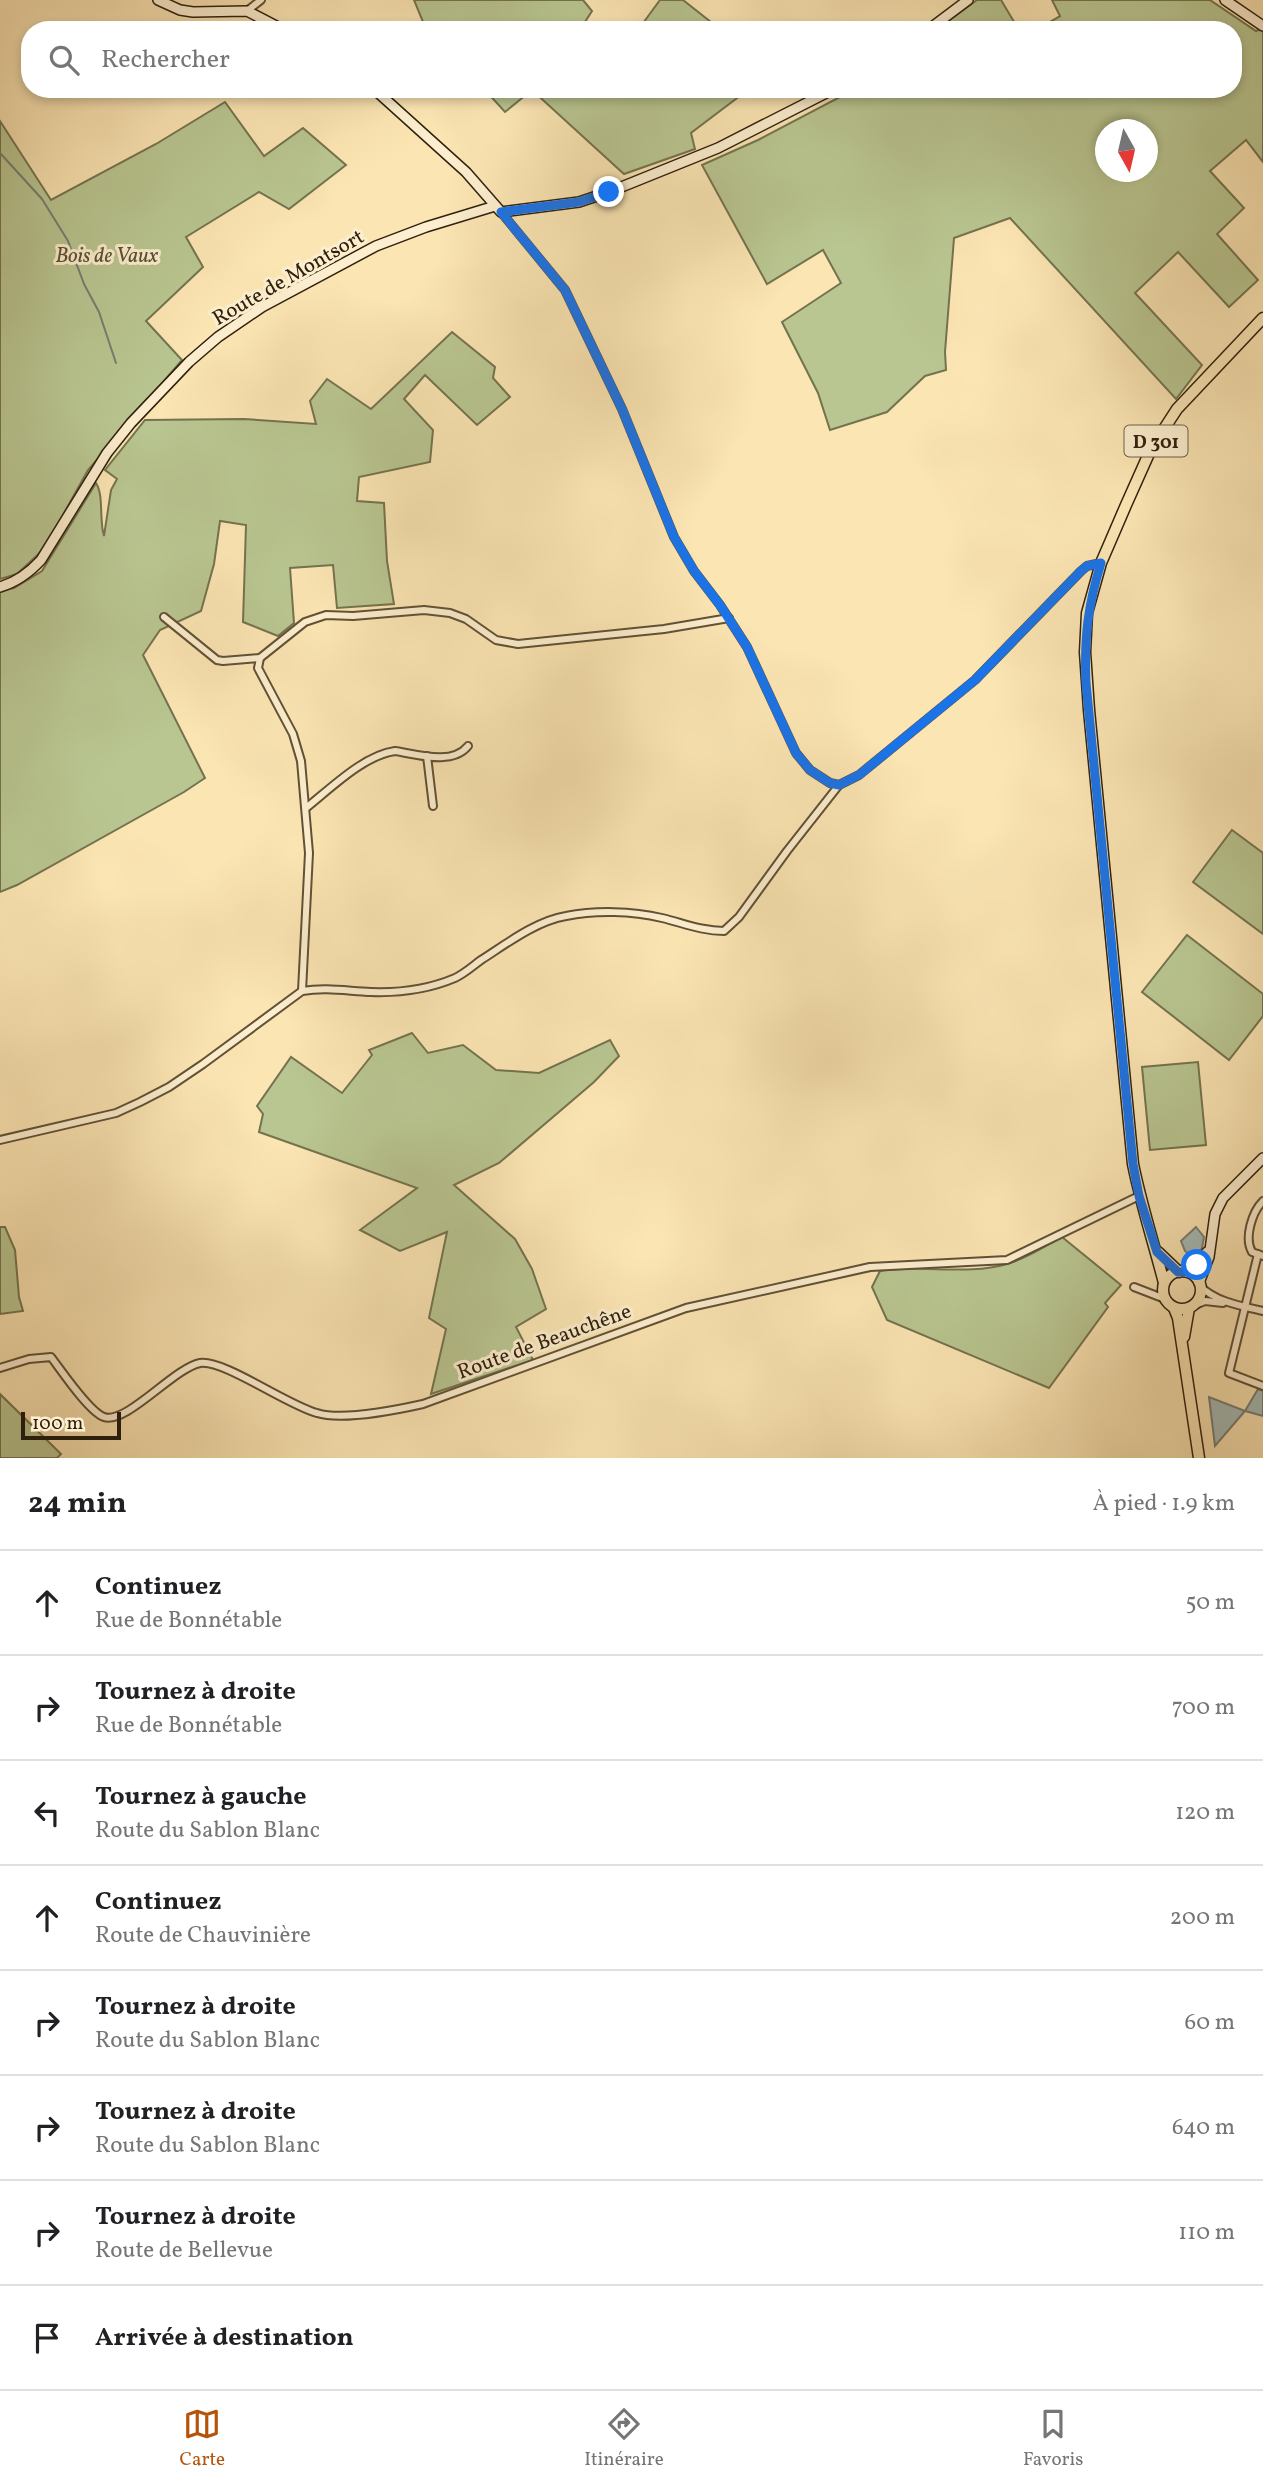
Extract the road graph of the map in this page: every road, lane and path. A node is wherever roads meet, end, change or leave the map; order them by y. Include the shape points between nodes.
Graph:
1 (158, 0) edge
2 (261, 0) edge
3 (968, 0) edge
4 (1225, 0) edge
5 (247, 11) junction
6 (266, 21) edge
7 (940, 21) edge
8 (1263, 26) edge
9 (384, 98) edge
10 (816, 98) edge
11 (498, 209) junction
12 (1263, 318) edge
13 (1101, 563) junction
14 (0, 587) edge
15 (164, 617) dead end
16 (729, 618) junction
17 (260, 658) junction
18 (468, 746) dead end
19 (427, 756) junction
20 (839, 785) junction
21 (433, 806) dead end
22 (306, 808) junction
23 (302, 990) junction
24 (0, 1140) edge
25 (1263, 1158) edge
26 (1139, 1196) junction
27 (1263, 1201) edge
28 (1211, 1244) junction
29 (1157, 1252) junction
30 (1261, 1255) edge
31 (1182, 1272) junction
32 (1164, 1284) junction
33 (1199, 1284) junction
34 (1134, 1287) dead end
35 (1146, 1291) junction
36 (1165, 1299) junction
37 (1232, 1303) junction
38 (1191, 1307) junction
39 (1246, 1307) junction
40 (1174, 1308) junction
41 (1263, 1311) edge
42 (1182, 1348) junction
43 (0, 1368) edge
44 (1263, 1386) edge
45 (1199, 1458) edge

1 - 5 street via 193,12
2 - 5 street
3 - 7 street
4 - 8 street
5 - 6 street
9 - 11 street via 467,172
10 - 11 street, Route de Montsort via 718,148 609,192 579,202
11 - 14 street, Route de Montsort via 376,246 262,307 218,337 189,362 107,453 32,571
11 - 16 street via 565,290 622,409 674,537
12 - 13 main road, D 301 via 1170,419 1151,449
13 - 20 street via 1081,571 975,680 859,775
13 - 26 main road, D 301 via 1087,613 1086,683
15 - 17 street via 217,660
16 - 17 street via 518,644 496,640 450,613 326,615 305,622
16 - 20 street via 796,753 810,770
17 - 22 street via 258,668 293,734
18 - 19 street via 452,757
19 - 21 street
19 - 22 street via 385,752
20 - 23 street via 724,931 630,913 565,916 543,923 457,977 430,986 390,992
22 - 23 street via 309,853
23 - 24 street via 170,1087 116,1113
25 - 28 street via 1223,1198 1215,1214
26 - 29 main road, D 301
26 - 43 street, Route de Beauchêne via 1007,1260 870,1268 697,1305 423,1404 392,1411 319,1414 284,1401 219,1364 200,1363 180,1371 115,1417 103,1417 51,1357
27 - 30 street via 1257,1206 1248,1238 1252,1252
28 - 31 street via 1197,1265
28 - 33 street
29 - 31 main road, D 301
29 - 32 main road, D 301
30 - 39 street
31 - 32 main road
31 - 33 main road
32 - 35 street
32 - 36 main road
33 - 37 street via 1207,1293
33 - 38 main road via 1199,1297
34 - 35 street
35 - 36 street
36 - 40 main road
37 - 38 street via 1205,1301
37 - 39 street
38 - 40 main road
38 - 42 main road
39 - 41 street
39 - 44 street via 1229,1373
40 - 42 main road
42 - 45 main road

